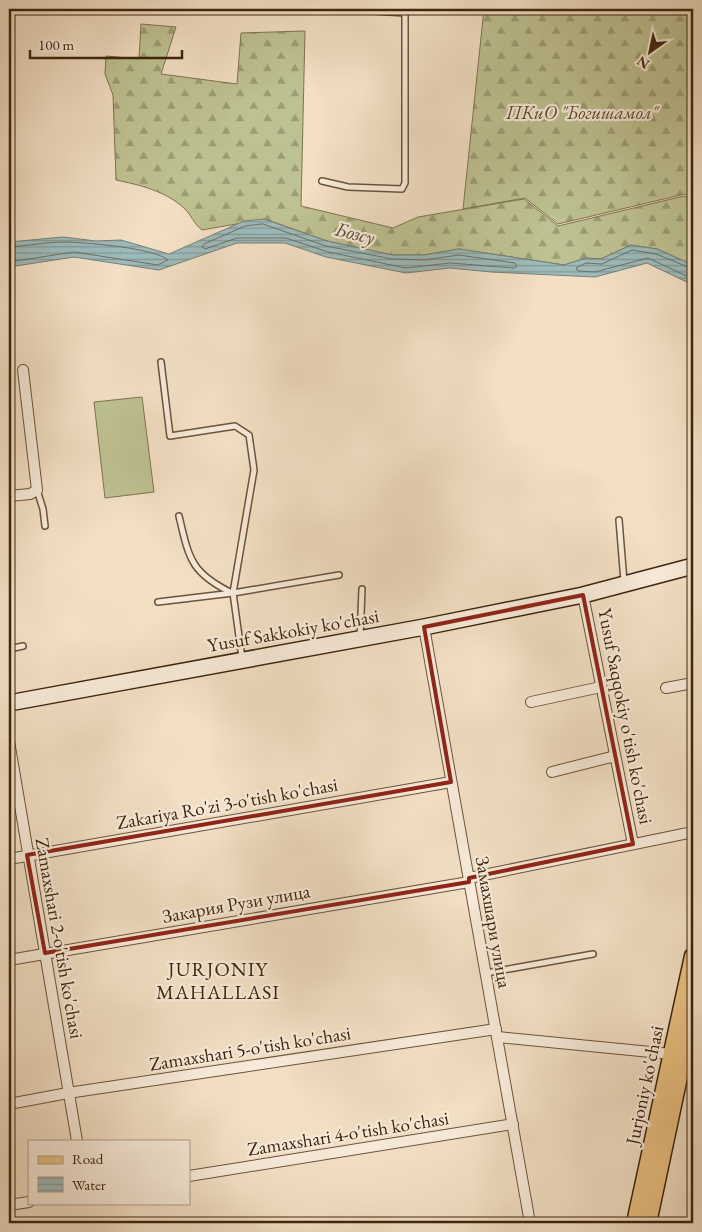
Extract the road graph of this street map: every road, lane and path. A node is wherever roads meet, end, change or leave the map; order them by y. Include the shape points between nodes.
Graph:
1 (340, 9) edge
2 (405, 11) edge
3 (322, 181) dead end
4 (160, 362) dead end
5 (23, 370) dead end
6 (37, 490) junction
7 (9, 496) edge
8 (179, 516) dead end
9 (619, 520) dead end
10 (45, 526) dead end
11 (693, 566) edge
12 (339, 575) dead end
13 (693, 575) edge
14 (625, 585) junction
15 (362, 589) dead end
16 (233, 594) junction
17 (584, 594) junction
18 (158, 602) dead end
19 (424, 627) junction
20 (360, 638) junction
21 (22, 646) dead end
22 (9, 649) edge
23 (242, 659) junction
24 (693, 683) edge
25 (601, 686) junction
26 (666, 688) dead end
27 (531, 702) dead end
28 (9, 703) edge
29 (9, 741) edge
30 (615, 756) junction
31 (552, 772) dead end
32 (451, 782) junction
33 (693, 832) edge
34 (633, 844) junction
35 (27, 855) junction
36 (9, 859) edge
37 (469, 880) junction
38 (45, 953) junction
39 (593, 954) dead end
40 (693, 956) edge
41 (9, 960) edge
42 (486, 973) junction
43 (693, 1011) edge
44 (497, 1033) junction
45 (682, 1054) edge
46 (68, 1093) junction
47 (9, 1104) edge
48 (513, 1124) junction
49 (77, 1140) edge
50 (190, 1176) edge
51 (28, 1202) edge
52 (9, 1205) edge
53 (530, 1223) edge
54 (635, 1223) edge
55 (648, 1223) edge

1 - 2 lane
2 - 3 lane via 405,183 402,189 348,187
4 - 16 lane via 170,436 235,426 249,435 254,470
5 - 6 street
6 - 7 street
6 - 10 lane via 44,509
8 - 16 lane via 188,556 199,572
9 - 14 lane
11 - 14 main road, Yusuf Sakkokiy ko'chasi
12 - 16 lane
13 - 17 main road, Yusuf Sakkokiy ko'chasi via 636,590
14 - 17 main road, Yusuf Sakkokiy ko'chasi
15 - 20 lane
16 - 18 lane
16 - 23 lane
17 - 19 main road, Yusuf Sakkokiy ko'chasi
17 - 25 street, Yusuf Saqqokiy o'tish ko'chasi
19 - 20 main road, Yusuf Sakkokiy ko'chasi
19 - 32 street, Замахшари улица
20 - 23 main road, Yusuf Sakkokiy ko'chasi
21 - 22 lane
23 - 28 main road, Yusuf Sakkokiy ko'chasi
24 - 26 street
25 - 27 street
25 - 30 street, Yusuf Saqqokiy o'tish ko'chasi
29 - 35 street, Zamaxshari 2-o'tish ko'chasi
30 - 31 street
30 - 34 street, Yusuf Saqqokiy o'tish ko'chasi
32 - 35 street, Zakariya Ro'zi 3-o'tish ko'chasi
32 - 37 street, Замахшари улица
33 - 34 street, Закария Рузи улица
34 - 37 street, Закария Рузи улица
35 - 36 street, Zakariya Ro'zi 3-o'tish ko'chasi
35 - 38 street, Zamaxshari 2-o'tish ko'chasi
37 - 38 street, Закария Рузи улица
37 - 42 street, Замахшари улица
38 - 41 street, Закария Рузи улица
38 - 46 street, Zamaxshari 2-o'tish ko'chasi
39 - 42 lane
40 - 45 main road, Jurjoniy ko'chasi
42 - 44 street, Замахшари улица
43 - 45 main road, Jurjoniy ko'chasi
44 - 45 street, Zamaxshari 5-o'tish ko'chasi
44 - 46 street, Zamaxshari 5-o'tish ko'chasi
44 - 48 street, Замахшари улица
45 - 54 main road, Jurjoniy ko'chasi
45 - 55 main road, Jurjoniy ko'chasi
46 - 47 street, Zamaxshari 5-o'tish ko'chasi
46 - 49 street, Zamaxshari 2-o'tish ko'chasi
48 - 50 street, Zamaxshari 4-o'tish ko'chasi
48 - 53 street, Замахшари улица
51 - 52 street

